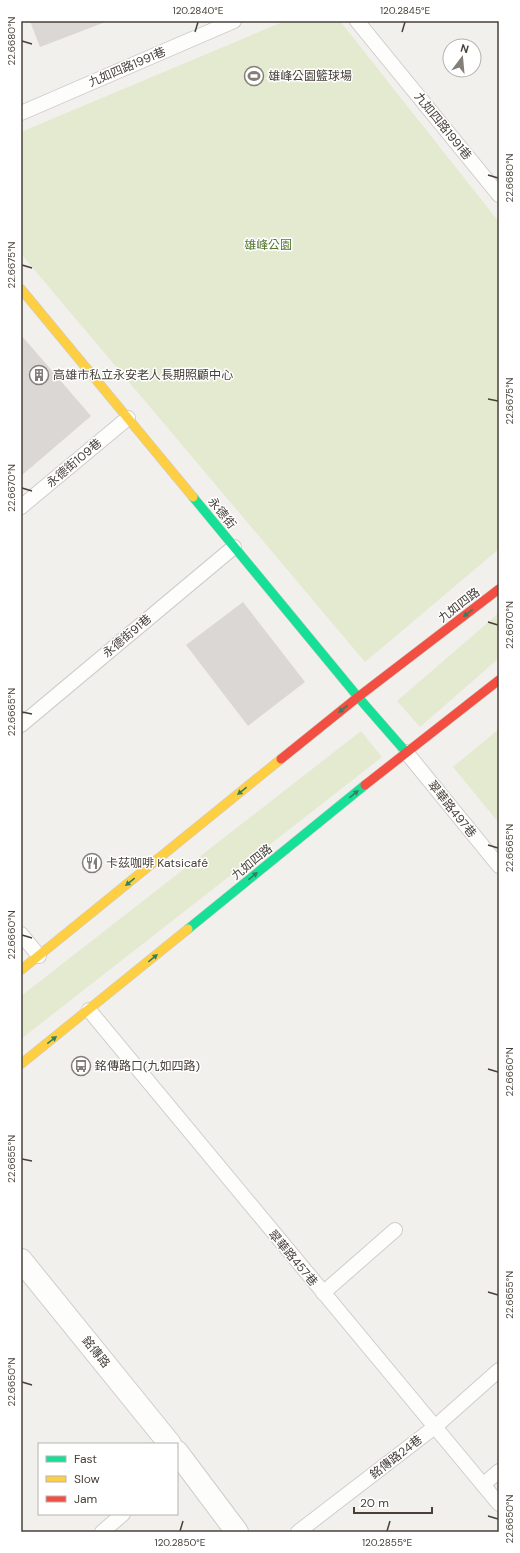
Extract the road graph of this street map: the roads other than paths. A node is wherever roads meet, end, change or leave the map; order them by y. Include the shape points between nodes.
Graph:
1 (234, 21) edge
2 (357, 21) edge
3 (22, 111) edge
4 (499, 194) edge
5 (21, 289) edge
6 (128, 418) junction
7 (21, 507) edge
8 (234, 547) junction
9 (499, 589) edge
10 (499, 680) edge
11 (358, 697) junction
12 (21, 725) edge
13 (406, 752) junction
14 (499, 866) edge
15 (21, 934) edge
16 (39, 956) junction
17 (21, 970) edge
18 (89, 1010) junction
19 (21, 1064) edge
20 (395, 1230) dead end
21 (21, 1260) edge
22 (323, 1293) junction
23 (499, 1370) edge
24 (436, 1426) junction
25 (169, 1443) edge
26 (180, 1460) edge
27 (499, 1471) edge
28 (484, 1485) junction
29 (499, 1504) edge
30 (122, 1515) edge
31 (102, 1532) edge
32 (237, 1532) edge
33 (298, 1532) edge

1 - 3 lane, 九如四路1991巷
2 - 4 lane, 九如四路1991巷
5 - 6 street, 永德街
6 - 7 lane, 永德街109巷
6 - 8 street, 永德街
8 - 11 street, 永德街
8 - 12 lane, 永德街91巷
9 -> 11 street, 九如四路
10 - 13 street, 九如四路
11 - 13 street, 永德街
11 -> 16 street, 九如四路
13 - 14 lane, 翠華路497巷
18 -> 13 street, 九如四路
15 - 16 lane
16 - 17 street, 九如四路
19 -> 18 street, 九如四路
18 - 22 lane, 翠華路457巷
20 - 22 lane
21 - 25 street, 銘傳路
22 - 24 lane, 翠華路457巷
23 - 24 lane, 銘傳路24巷
24 - 28 lane, 翠華路457巷
24 - 33 lane, 銘傳路24巷
26 - 32 street
27 - 28 lane
28 - 29 lane, 翠華路457巷
30 - 31 lane

